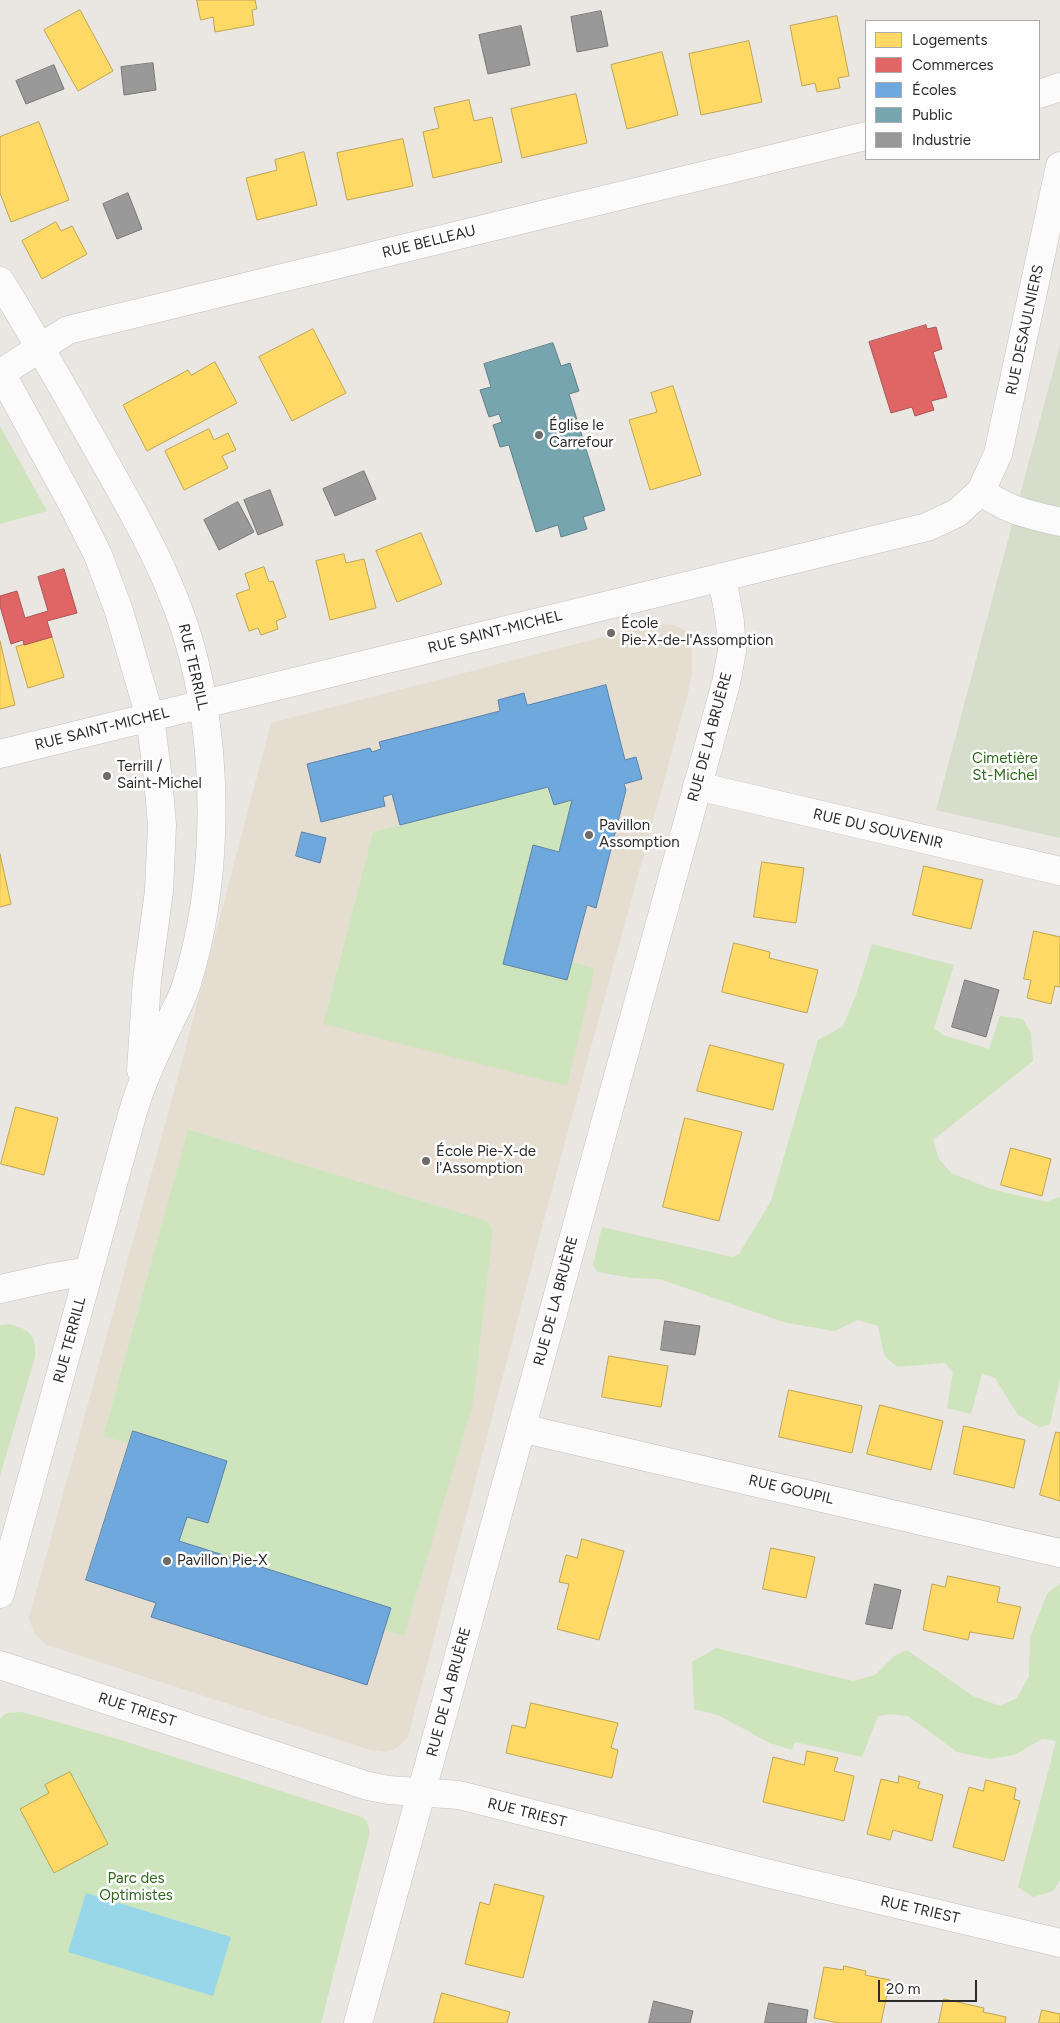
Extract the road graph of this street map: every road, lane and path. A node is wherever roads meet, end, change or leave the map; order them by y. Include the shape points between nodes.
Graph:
1 (1060, 87) edge
2 (1040, 94) edge
3 (865, 136) edge
4 (1060, 166) edge
5 (0, 281) edge
6 (41, 347) junction
7 (0, 372) edge
8 (981, 492) junction
9 (1060, 522) edge
10 (722, 577) junction
11 (203, 704) junction
12 (150, 717) junction
13 (0, 754) edge
14 (697, 786) junction
15 (1060, 871) edge
16 (140, 1086) junction
17 (89, 1272) junction
18 (0, 1289) edge
19 (521, 1428) junction
20 (1060, 1553) edge
21 (0, 1594) edge
22 (0, 1664) edge
23 (422, 1791) junction
24 (1060, 1943) edge
25 (358, 2023) edge

1 - 2 street
3 - 6 street, RUE BELLEAU via 68,330
4 - 8 street, RUE DESAULNIERS via 998,454
5 - 6 street, RUE TERRILL
6 - 7 street, RUE BELLEAU
6 - 11 street, RUE TERRILL via 162,567 181,615
7 - 12 street, RUE TERRILL via 98,555 119,611
8 - 9 street via 1015,512
8 - 10 street, RUE SAINT-MICHEL via 957,513 927,527
10 - 11 street, RUE SAINT-MICHEL
10 - 14 street, RUE DE LA BRUÈRE via 732,651
11 - 12 street, RUE SAINT-MICHEL
11 - 16 street, RUE TERRILL via 212,776 211,843 199,932 185,988
12 - 13 street, RUE SAINT-MICHEL
12 - 16 street, RUE TERRILL via 161,835 159,891 147,980
14 - 15 street, RUE DU SOUVENIR
14 - 19 street, RUE DE LA BRUÈRE
16 - 17 street, RUE TERRILL
17 - 18 street
17 - 21 street, RUE TERRILL
19 - 20 street, RUE GOUPIL
19 - 23 street, RUE DE LA BRUÈRE
22 - 23 street, RUE TRIEST via 368,1786
23 - 24 street, RUE TRIEST via 459,1795
23 - 25 street, RUE DE LA BRUÈRE

